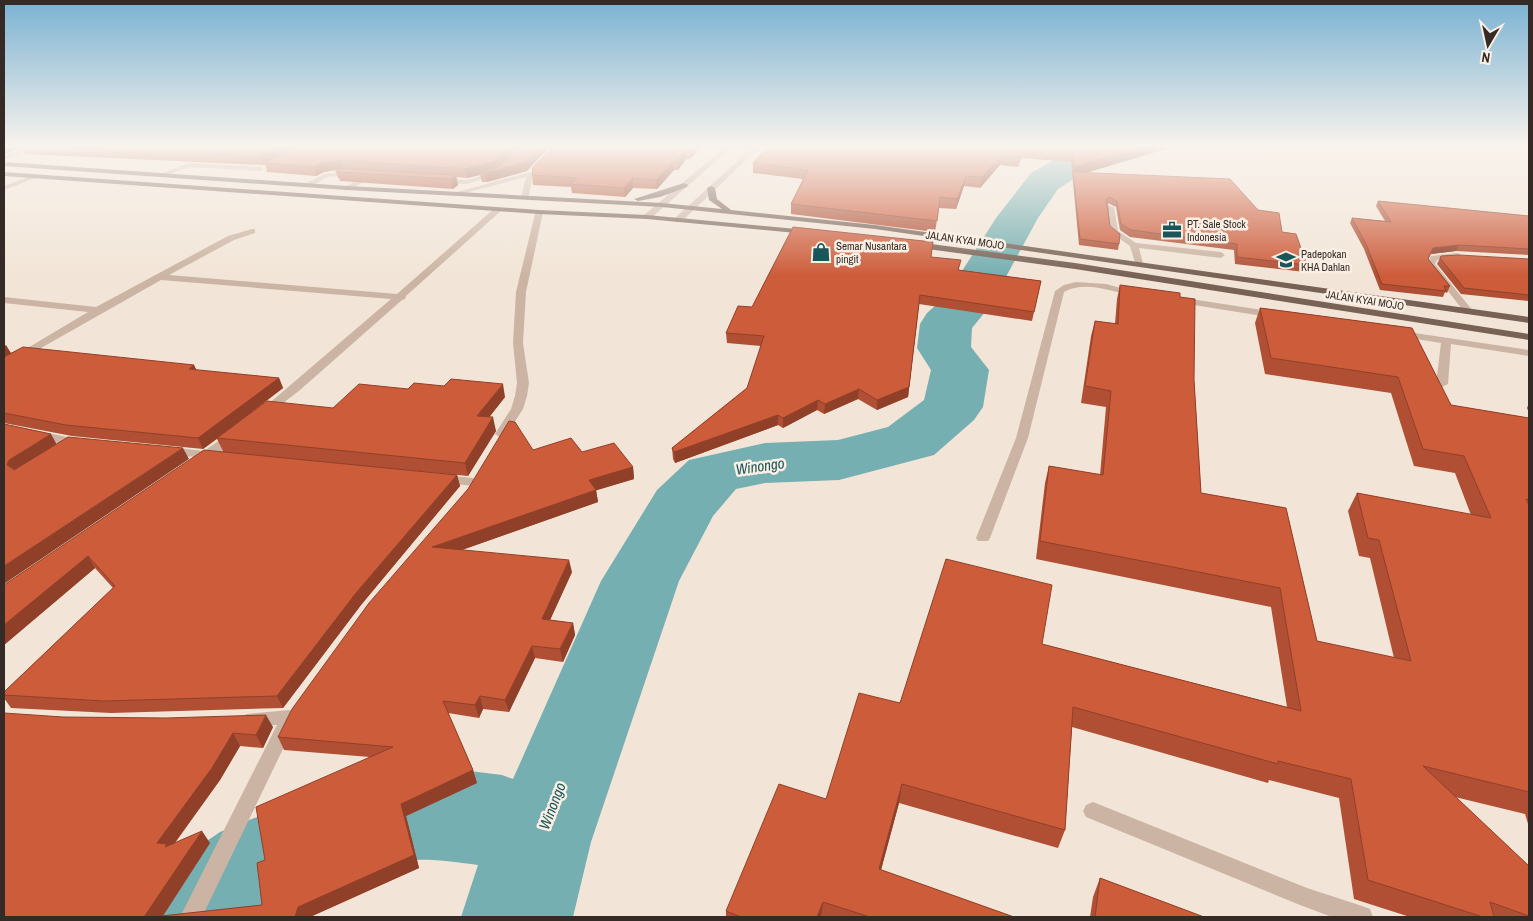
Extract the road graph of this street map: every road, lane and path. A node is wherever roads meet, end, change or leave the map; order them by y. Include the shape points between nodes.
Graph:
1 (245, 190) edge
2 (382, 190) edge
3 (467, 190) edge
4 (527, 190) edge
5 (670, 190) edge
6 (679, 190) edge
7 (709, 190) edge
8 (711, 190) edge
9 (453, 194) junction
10 (525, 198) junction
11 (601, 202) junction
12 (662, 205) junction
13 (1110, 207) edge
14 (691, 208) junction
15 (499, 209) junction
16 (539, 212) junction
17 (743, 213) junction
18 (647, 217) junction
19 (678, 220) junction
20 (252, 231) dead end
21 (821, 234) edge
22 (908, 244) edge
23 (1134, 245) junction
24 (1221, 255) dead end
25 (1464, 256) edge
26 (1139, 264) junction
27 (161, 277) junction
28 (1143, 294) edge
29 (402, 297) junction
30 (1162, 297) edge
31 (4, 300) edge
32 (98, 310) junction
33 (1468, 311) junction
34 (1290, 317) edge
35 (1529, 320) edge
36 (1387, 332) edge
37 (1529, 336) edge
38 (1446, 341) junction
39 (1529, 353) edge
40 (4, 366) edge
41 (1442, 384) edge
42 (259, 416) edge
43 (244, 427) edge
44 (4, 428) edge
45 (159, 450) edge
46 (492, 450) edge
47 (58, 452) edge
48 (207, 454) junction
49 (227, 457) edge
50 (191, 466) edge
51 (433, 478) edge
52 (464, 496) edge
53 (983, 538) dead end
54 (232, 720) edge
55 (1093, 811) dead end
56 (190, 917) edge
57 (1362, 917) edge

1 - 15 main road
2 - 9 main road, JALAN KYAI MOJO
3 - 9 street
4 - 10 street
5 - 11 main road via 650,197
6 - 12 street
7 - 14 street
8 - 17 main road via 711,196 718,204
9 - 10 main road, JALAN KYAI MOJO
10 - 11 main road, JALAN KYAI MOJO
11 - 12 main road, JALAN KYAI MOJO
12 - 14 main road, JALAN KYAI MOJO
12 - 18 street
13 - 23 street via 1114,232
14 - 17 main road, JALAN KYAI MOJO
14 - 19 street
15 - 16 main road
15 - 29 street
16 - 18 main road
16 - 46 street via 521,292 518,343 523,382 521,396
17 - 26 main road, JALAN KYAI MOJO via 875,227
18 - 19 main road
19 - 21 main road
20 - 27 street via 231,238
22 - 37 main road, JALAN KYAI MOJO via 1075,266
23 - 24 street
23 - 26 street
25 - 33 street via 1434,258 1431,264
26 - 33 main road, JALAN KYAI MOJO
27 - 29 street
27 - 32 street
28 - 53 street via 1079,284 1066,286 1060,291 1022,438
29 - 42 street
30 - 34 street
31 - 32 street
32 - 40 street
33 - 35 main road, JALAN KYAI MOJO
36 - 38 street
38 - 39 street
38 - 41 street
43 - 48 street
44 - 47 street via 77,442
45 - 48 street
48 - 49 street
48 - 50 street
51 - 52 street via 475,478
54 - 56 street via 292,713
55 - 57 street

